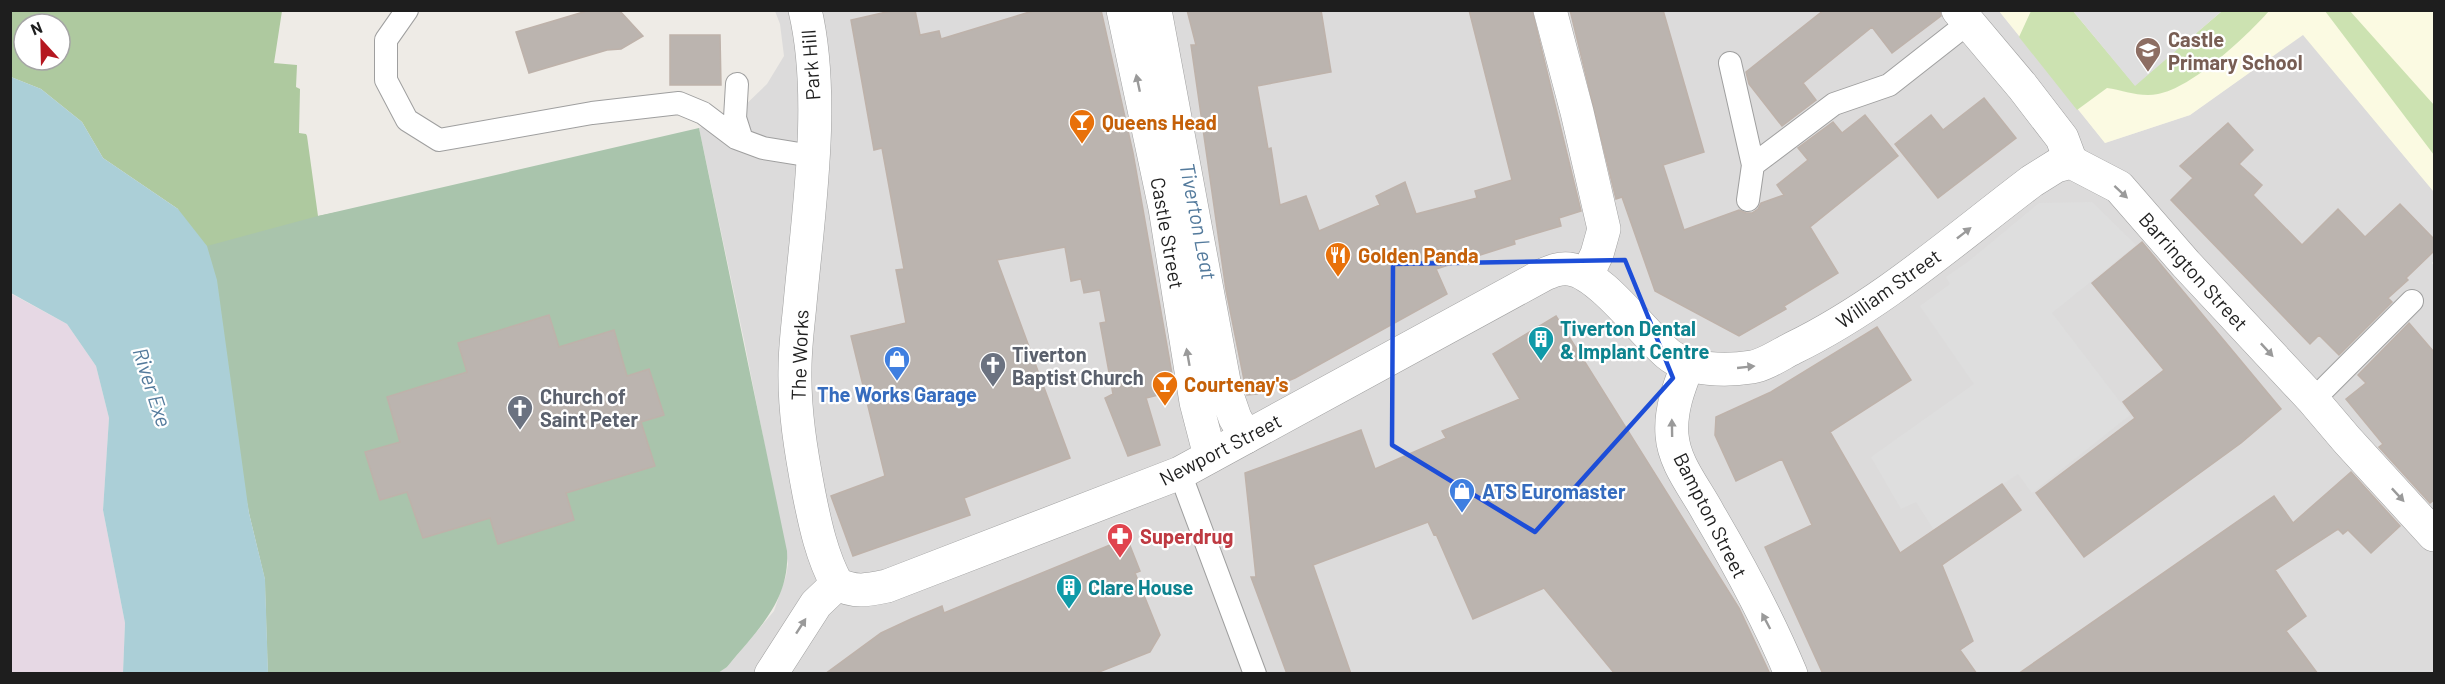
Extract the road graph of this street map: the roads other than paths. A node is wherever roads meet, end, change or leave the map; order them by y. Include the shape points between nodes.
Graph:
1 (407, 10) edge
2 (805, 10) edge
3 (1124, 10) edge
4 (1155, 10) edge
5 (1550, 10) edge
6 (1963, 17) edge
7 (1730, 63) dead end
8 (737, 84) dead end
9 (813, 120) joint
10 (742, 140) junction
11 (812, 156) junction
12 (2071, 162) junction
13 (1753, 165) junction
14 (1748, 200) dead end
15 (1587, 275) junction
16 (2412, 301) dead end
17 (1688, 364) junction
18 (2313, 400) junction
19 (1246, 437) junction
20 (1210, 456) junction
21 (1180, 474) junction
22 (2434, 535) edge
23 (837, 584) junction
24 (771, 674) edge
25 (1255, 674) edge
26 (1791, 674) edge

1 - 10 lane via 386,40 386,80 407,120 439,140 592,113 679,103 704,113
2 - 9 street, Park Hill via 813,66
20 -> 3 street, Castle Street via 1196,402 1165,208
4 - 19 street, Castle Street via 1226,392
5 - 15 street via 1604,229
6 - 12 street via 2062,138
6 - 13 lane via 1889,85 1834,104
7 - 13 lane
8 - 10 lane via 735,118
9 - 11 street, The Works
10 - 11 lane via 763,148
11 - 23 street, The Works via 795,367 796,410 813,516
17 -> 12 street, William Street via 1723,369 1754,367 1819,335 1888,292 2032,181
12 -> 18 street, Barrington Street via 2118,187
13 - 14 lane
15 - 17 street via 1669,355
15 - 19 street, Newport Street via 1560,268 1543,274
16 - 18 lane
26 -> 17 street, Bampton Street via 1779,644 1685,475 1672,438 1672,414
18 -> 22 street, Barrington Street
19 - 20 street, Newport Street
20 - 21 street, Newport Street
21 - 23 street, Newport Street via 887,586 860,592
21 - 25 lane
24 -> 23 street via 816,604

